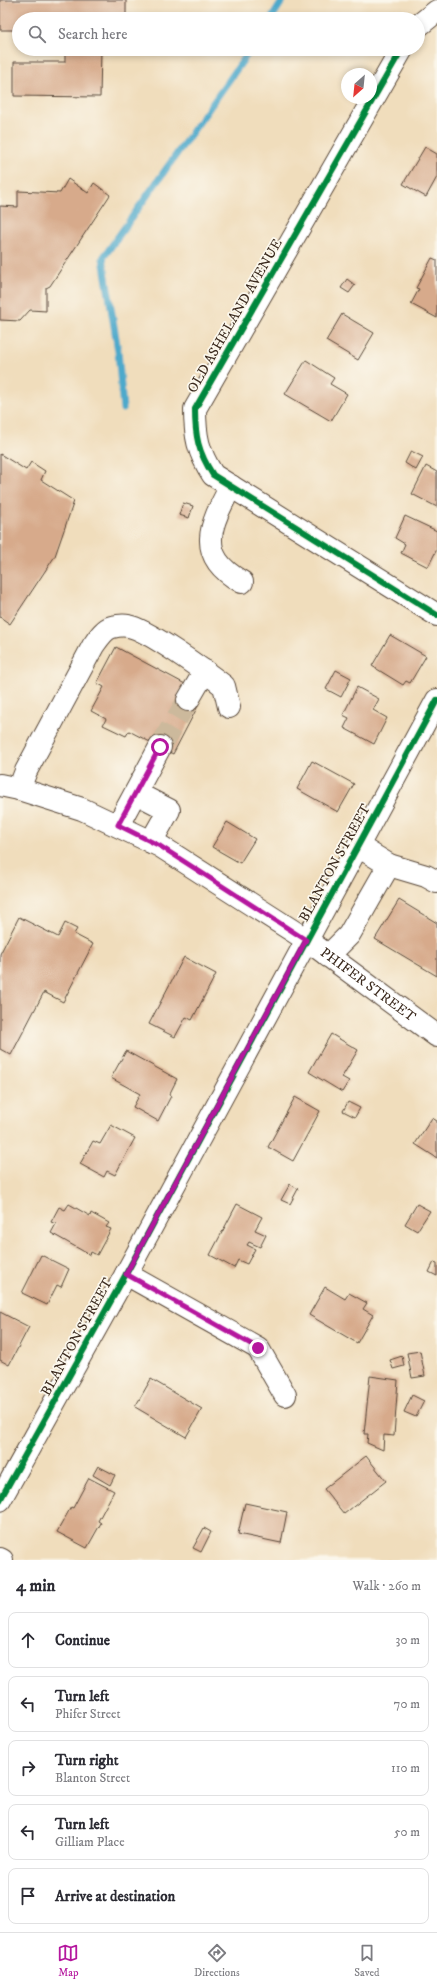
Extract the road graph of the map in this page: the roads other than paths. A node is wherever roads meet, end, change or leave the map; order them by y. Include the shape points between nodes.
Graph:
1 (437, 11) edge
2 (425, 20) edge
3 (398, 56) edge
4 (231, 486) junction
5 (242, 582) dead end
6 (437, 615) edge
7 (205, 671) junction
8 (188, 700) tunnel mouth
9 (437, 700) edge
10 (229, 708) dead end
11 (160, 747) tunnel mouth
12 (9, 787) edge
13 (136, 793) junction
14 (118, 825) junction
15 (151, 842) junction
16 (358, 846) junction
17 (389, 865) junction
18 (437, 882) edge
19 (306, 940) junction
20 (328, 956) junction
21 (437, 1036) edge
22 (126, 1274) junction
23 (285, 1395) dead end
24 (0, 1500) edge

1 - 2 street
3 - 4 street, OLD ASHELAND AVENUE via 195,410 195,424 202,458 213,475
4 - 5 street via 215,516 210,536 213,553 219,564
4 - 6 street, OLD ASHELAND AVENUE
7 - 8 street
7 - 10 street via 224,686
7 - 12 street via 144,632 128,626 112,627 101,634 93,646 26,771
9 - 16 street, BLANTON STREET
11 - 13 street
12 - 14 street, PHIFER STREET via 82,809
13 - 14 street
13 - 15 street via 170,810
14 - 15 street, PHIFER STREET
15 - 19 street, PHIFER STREET
16 - 17 street
16 - 19 street, BLANTON STREET
17 - 18 street
17 - 20 street via 348,935
19 - 20 street, PHIFER STREET
19 - 22 street, BLANTON STREET
20 - 21 street, PHIFER STREET
22 - 23 street via 258,1348
22 - 24 street, BLANTON STREET

